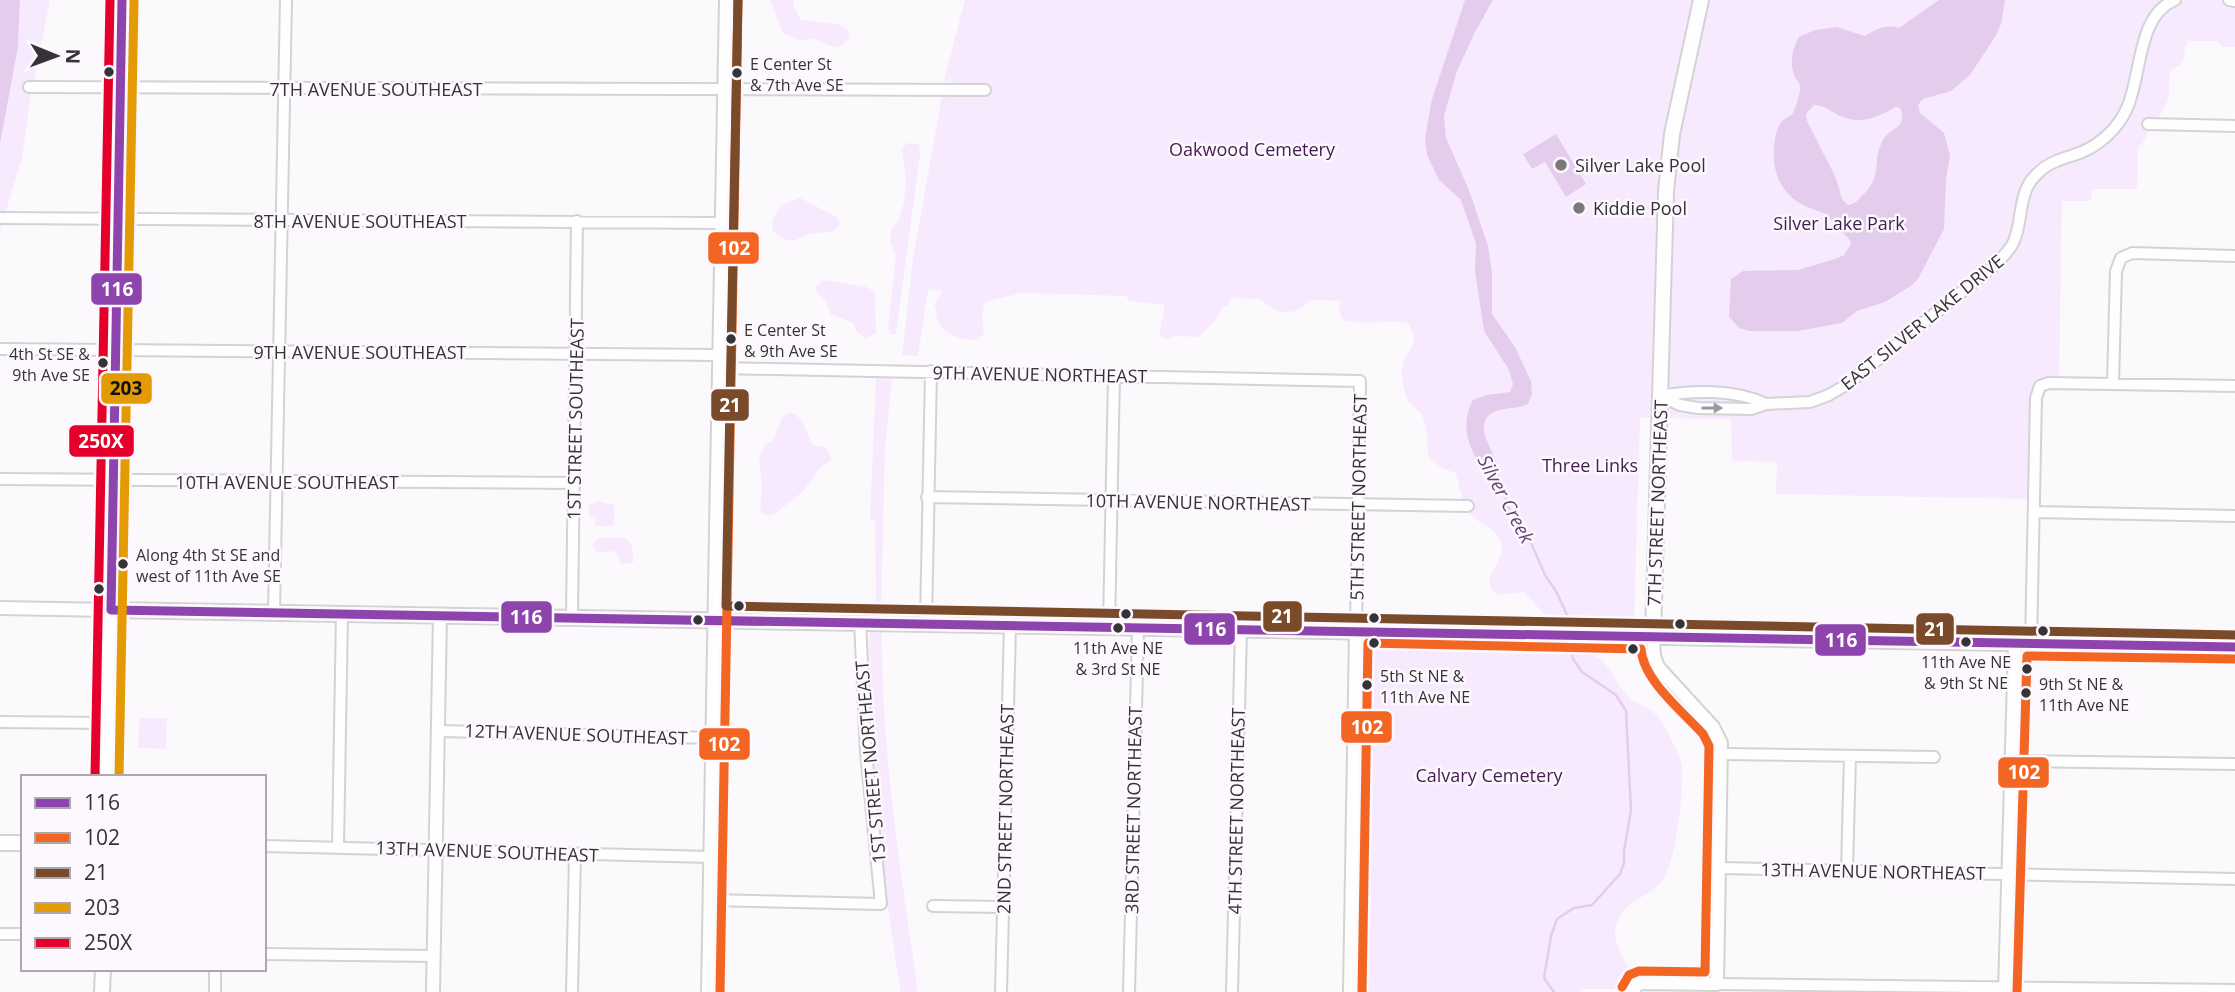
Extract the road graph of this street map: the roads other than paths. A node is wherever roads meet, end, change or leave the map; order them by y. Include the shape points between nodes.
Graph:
1 (122, 0) edge
2 (286, 0) edge
3 (726, 0) edge
4 (1701, 0) edge
5 (2175, 0) edge
6 (2229, 0) edge
7 (2235, 1) edge
8 (29, 87) dead end
9 (121, 88) junction
10 (284, 90) junction
11 (724, 90) junction
12 (985, 90) dead end
13 (2148, 124) dead end
14 (2235, 126) edge
15 (0, 218) edge
16 (118, 219) junction
17 (577, 221) junction
18 (282, 222) junction
19 (720, 223) junction
20 (2235, 256) edge
21 (0, 349) edge
22 (116, 350) junction
23 (280, 352) junction
24 (576, 353) junction
25 (719, 361) junction
26 (931, 371) junction
27 (1114, 375) junction
28 (1360, 380) joint
29 (2113, 383) junction
30 (2235, 386) edge
31 (1660, 396) junction
32 (0, 479) edge
33 (113, 481) junction
34 (277, 482) junction
35 (574, 483) junction
36 (928, 497) junction
37 (1111, 501) junction
38 (1358, 504) junction
39 (1468, 506) dead end
40 (2034, 512) junction
41 (2235, 516) edge
42 (0, 608) edge
43 (111, 610) junction
44 (274, 612) junction
45 (342, 613) junction
46 (440, 615) junction
47 (572, 617) junction
48 (714, 618) junction
49 (860, 621) junction
50 (926, 622) junction
51 (1010, 625) junction
52 (1109, 627) junction
53 (1138, 628) junction
54 (1241, 629) junction
55 (1356, 631) junction
56 (1653, 637) junction
57 (2015, 644) junction
58 (2031, 644) junction
59 (2235, 646) edge
60 (0, 722) edge
61 (108, 723) junction
62 (439, 731) junction
63 (712, 738) junction
64 (1722, 754) junction
65 (1850, 756) junction
66 (1934, 757) dead end
67 (2012, 761) junction
68 (2235, 764) edge
69 (107, 775) edge
70 (0, 843) edge
71 (21, 843) edge
72 (266, 846) edge
73 (338, 847) junction
74 (436, 850) junction
75 (575, 855) junction
76 (711, 857) junction
77 (1721, 868) junction
78 (1847, 870) junction
79 (2008, 874) junction
80 (2235, 879) edge
81 (710, 900) junction
82 (933, 906) dead end
83 (1003, 907) junction
84 (0, 934) edge
85 (21, 934) edge
86 (266, 954) edge
87 (433, 956) junction
88 (103, 971) edge
89 (215, 971) edge
90 (1717, 984) junction
91 (1635, 988) edge
92 (2006, 989) edge
93 (2235, 990) edge
94 (102, 992) edge
95 (215, 992) edge
96 (433, 992) edge
97 (572, 992) edge
98 (708, 992) edge
99 (1001, 992) edge
100 (1129, 992) edge
101 (1232, 992) edge
102 (1350, 992) edge

1 - 9 main road
2 - 10 street
3 - 11 street
4 - 31 main road, 7TH STREET NORTHEAST via 1668,162
5 - 31 street, EAST SILVER LAKE DRIVE via 2158,10 2149,26 2124,115 2101,140 2050,163 2035,175 2026,189 2014,242 2002,258 1835,392 1810,402 1766,404 1733,394
6 - 7 street
8 - 9 street, 7TH AVENUE SOUTHEAST
9 - 10 street, 7TH AVENUE SOUTHEAST
9 - 16 main road
10 - 11 street, 7TH AVENUE SOUTHEAST
10 - 18 street
11 - 12 street, 7TH AVENUE SOUTHEAST
11 - 19 street
13 - 14 street
15 - 16 street, 8TH AVENUE SOUTHEAST
16 - 18 street, 8TH AVENUE SOUTHEAST
16 - 22 main road
17 - 18 street, 8TH AVENUE SOUTHEAST
17 - 19 street, 8TH AVENUE SOUTHEAST
17 - 24 street, 1ST STREET SOUTHEAST
18 - 23 street
19 - 25 street
20 - 29 street via 2132,253 2121,258 2116,271
21 - 22 street, 9TH AVENUE SOUTHEAST
22 - 23 street, 9TH AVENUE SOUTHEAST
22 - 33 main road
23 - 24 street, 9TH AVENUE SOUTHEAST
23 - 34 street
24 - 25 street, 9TH AVENUE SOUTHEAST
24 - 35 street, 1ST STREET SOUTHEAST
25 - 26 street, 9TH AVENUE NORTHEAST
25 - 48 street
26 - 27 street, 9TH AVENUE NORTHEAST
26 - 36 street
27 - 28 street, 9TH AVENUE NORTHEAST
27 - 37 street
28 - 38 street, 5TH STREET NORTHEAST
29 - 30 street
29 - 40 street via 2040,386
31 - 56 main road, 7TH STREET NORTHEAST
32 - 33 street, 10TH AVENUE SOUTHEAST
33 - 34 street, 10TH AVENUE SOUTHEAST
33 - 43 main road
34 - 35 street, 10TH AVENUE SOUTHEAST
34 - 44 street
35 - 47 street, 1ST STREET SOUTHEAST
36 - 37 street, 10TH AVENUE NORTHEAST
36 - 50 street
37 - 38 street, 10TH AVENUE NORTHEAST
37 - 52 street
38 - 39 street, 10TH AVENUE NORTHEAST
38 - 55 street, 5TH STREET NORTHEAST
40 - 41 street
40 - 58 street
42 - 43 street
43 - 44 main road
43 - 61 main road
44 - 45 main road
45 - 46 main road
45 - 73 street
46 - 47 main road
46 - 62 street
47 - 48 main road
48 - 49 main road
48 - 63 street
49 - 50 main road
49 - 81 street, 1ST STREET NORTHEAST via 866,752 881,904
50 - 51 main road
51 - 52 main road
51 - 83 street, 2ND STREET NORTHEAST
52 - 53 main road
53 - 54 main road
53 - 100 street, 3RD STREET NORTHEAST
54 - 55 main road
54 - 101 street, 4TH STREET NORTHEAST
55 - 56 main road
55 - 102 street, 5TH STREET NORTHEAST
56 - 57 main road
56 - 64 street, 7TH STREET NORTHEAST via 1658,667 1713,727
57 - 58 main road
57 - 67 street
58 - 59 main road
60 - 61 street
61 - 69 main road
62 - 63 street, 12TH AVENUE SOUTHEAST
62 - 74 street
63 - 76 street
64 - 65 street
64 - 77 street, 7TH STREET NORTHEAST
65 - 66 street
65 - 78 street
67 - 68 street
67 - 79 street
70 - 71 main road
72 - 73 street, 13TH AVENUE SOUTHEAST
73 - 74 street, 13TH AVENUE SOUTHEAST
74 - 75 street, 13TH AVENUE SOUTHEAST
74 - 87 street
75 - 76 street, 13TH AVENUE SOUTHEAST
75 - 97 street
76 - 81 street
77 - 78 street, 13TH AVENUE NORTHEAST
77 - 90 street, 7TH STREET NORTHEAST
78 - 79 street, 13TH AVENUE NORTHEAST
79 - 80 street, 13TH AVENUE NORTHEAST
79 - 92 street
81 - 98 street
82 - 83 street
83 - 99 street, 2ND STREET NORTHEAST
84 - 85 street
86 - 87 street
87 - 96 street
88 - 94 main road
89 - 95 street
90 - 91 street
90 - 92 street
92 - 93 street

